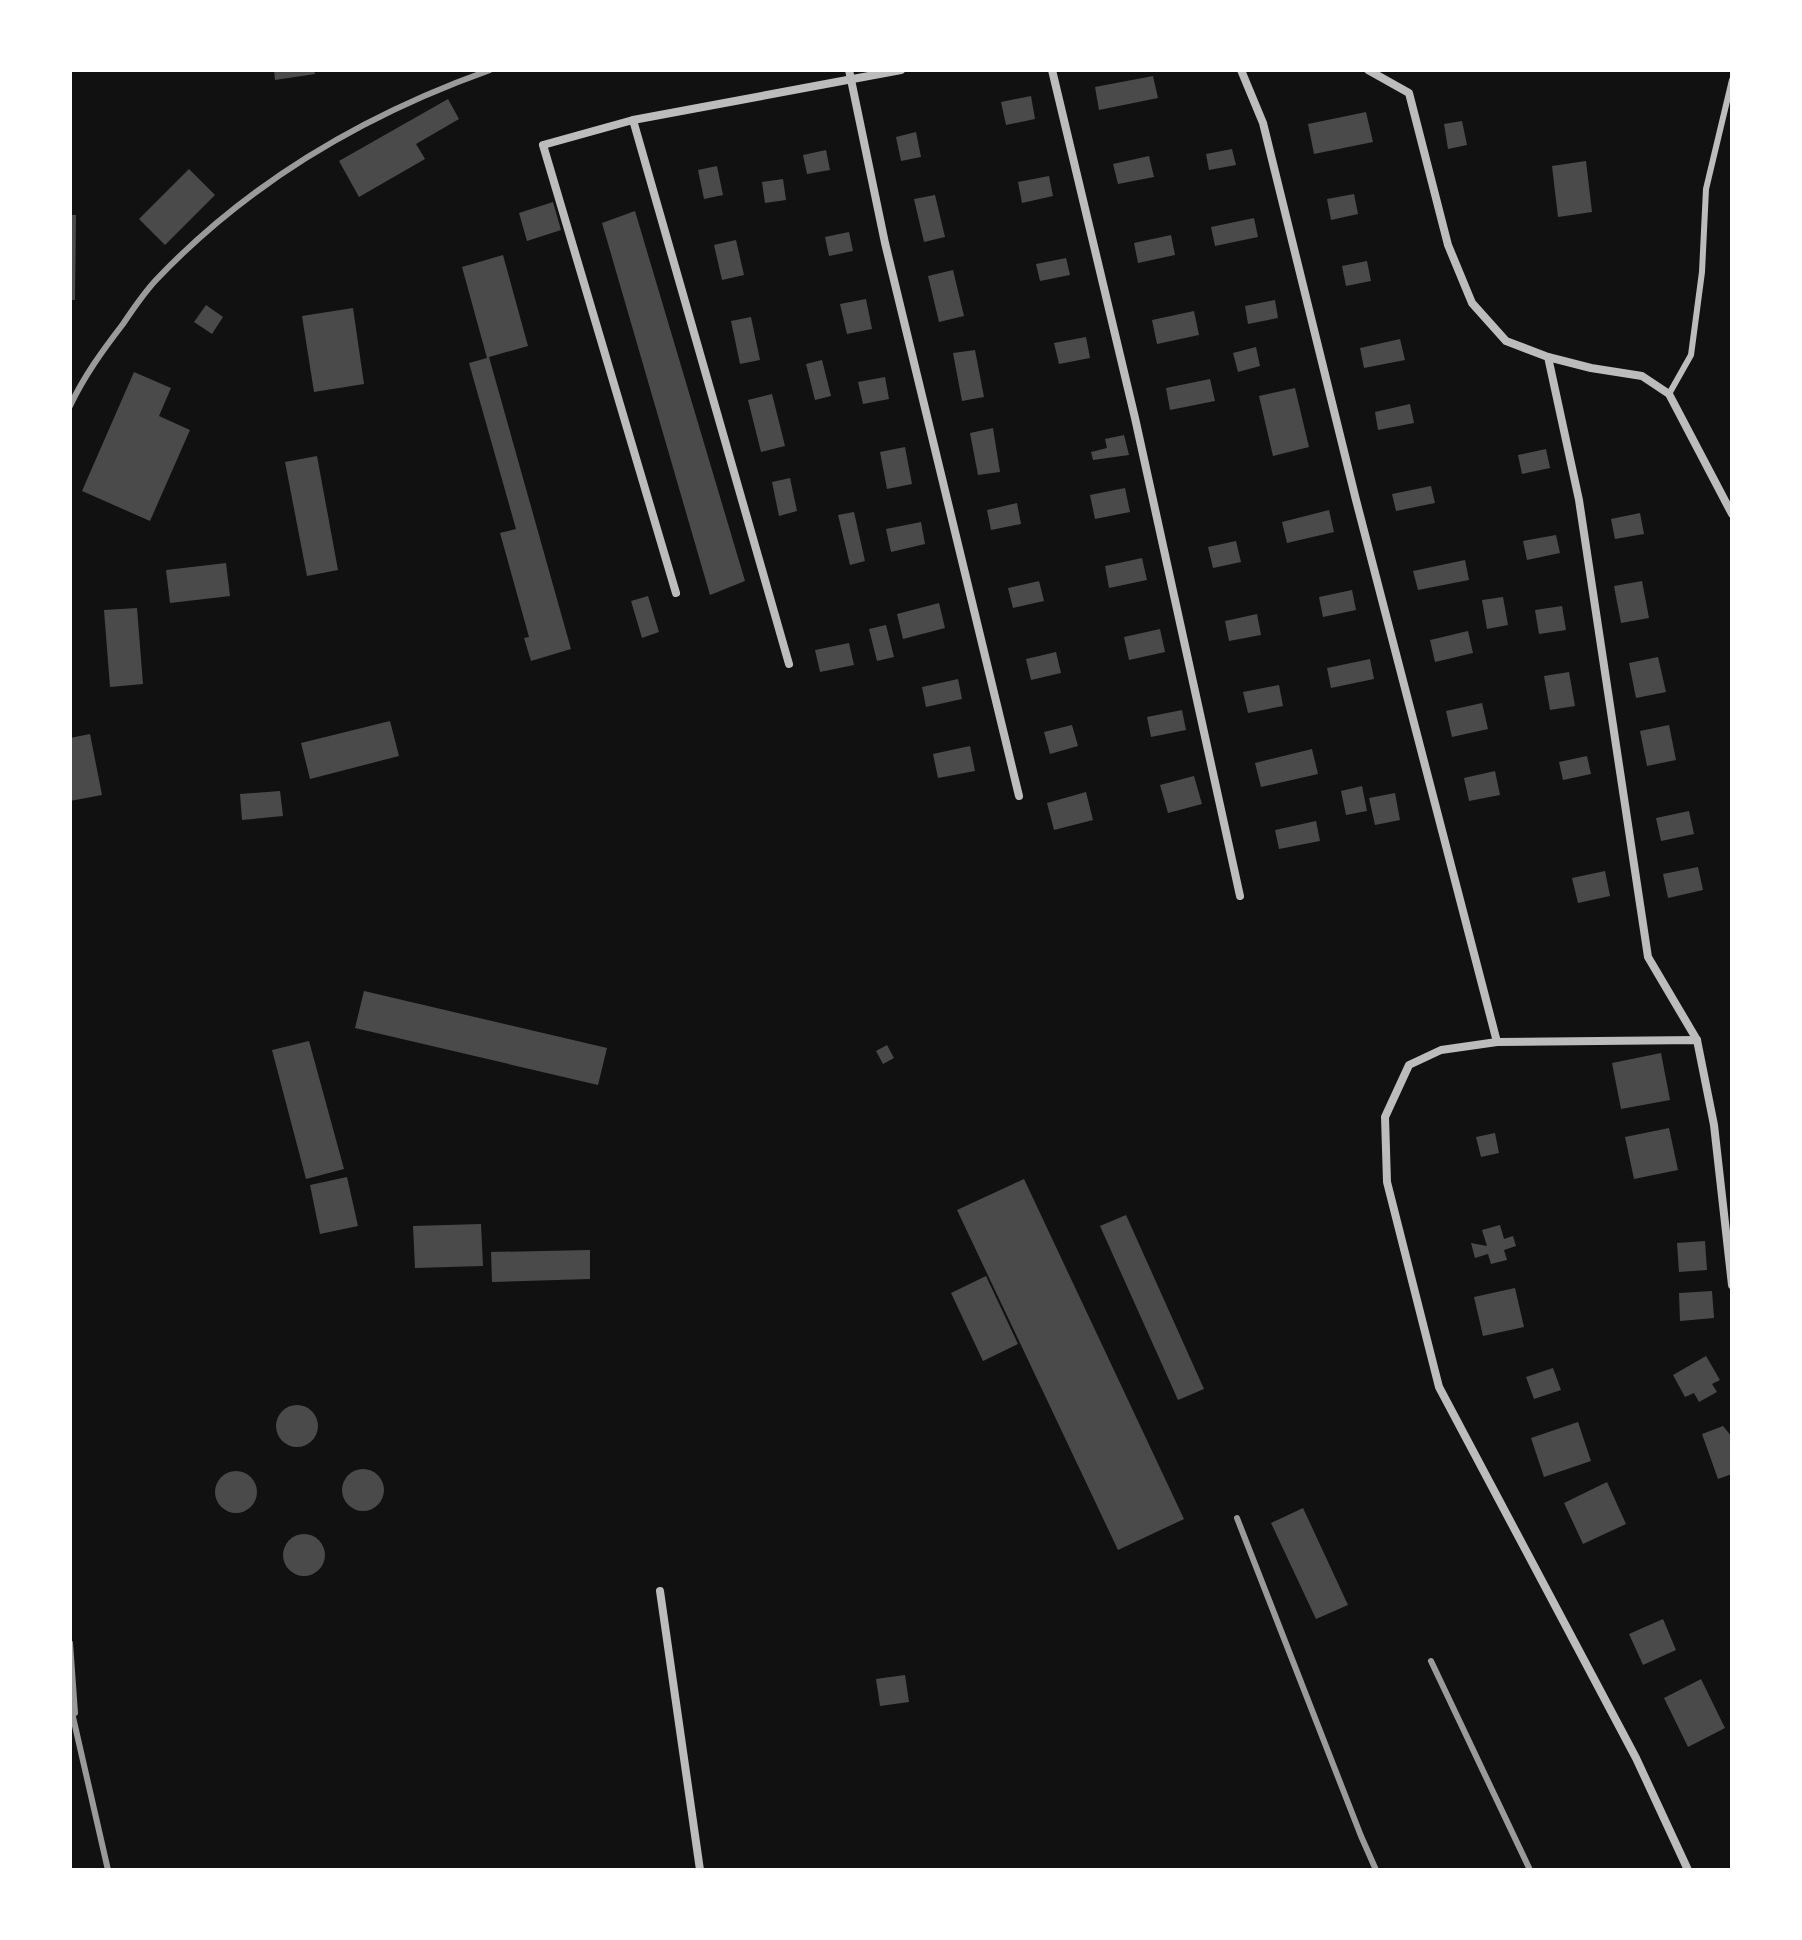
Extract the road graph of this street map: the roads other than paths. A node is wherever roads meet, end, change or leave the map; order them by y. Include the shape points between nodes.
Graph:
1 (901, 70) edge
2 (1052, 70) edge
3 (1241, 70) edge
4 (1368, 70) edge
5 (849, 75) edge
6 (1732, 80) edge
7 (633, 120) junction
8 (1548, 357) junction
9 (1669, 394) junction
10 (1732, 514) edge
11 (676, 593) dead end
12 (789, 664) dead end
13 (1019, 796) dead end
14 (1240, 896) dead end
15 (1697, 1040) junction
16 (1497, 1042) junction
17 (1732, 1285) edge
18 (660, 1591) dead end
19 (700, 1870) edge
20 (1688, 1870) edge

1 - 5 street
2 - 14 street
3 - 16 street via 1263,123
4 - 8 street via 1409,93 1448,245 1472,303 1506,341
5 - 7 street
5 - 13 street
6 - 9 lane via 1706,189 1691,355
7 - 11 street via 543,145
7 - 12 street
8 - 9 street via 1642,376
8 - 15 street via 1579,500 1648,957
9 - 10 street
15 - 16 street
15 - 17 street via 1714,1125
16 - 20 street via 1441,1050 1409,1065 1385,1117 1387,1182 1439,1387 1636,1758
18 - 19 street

